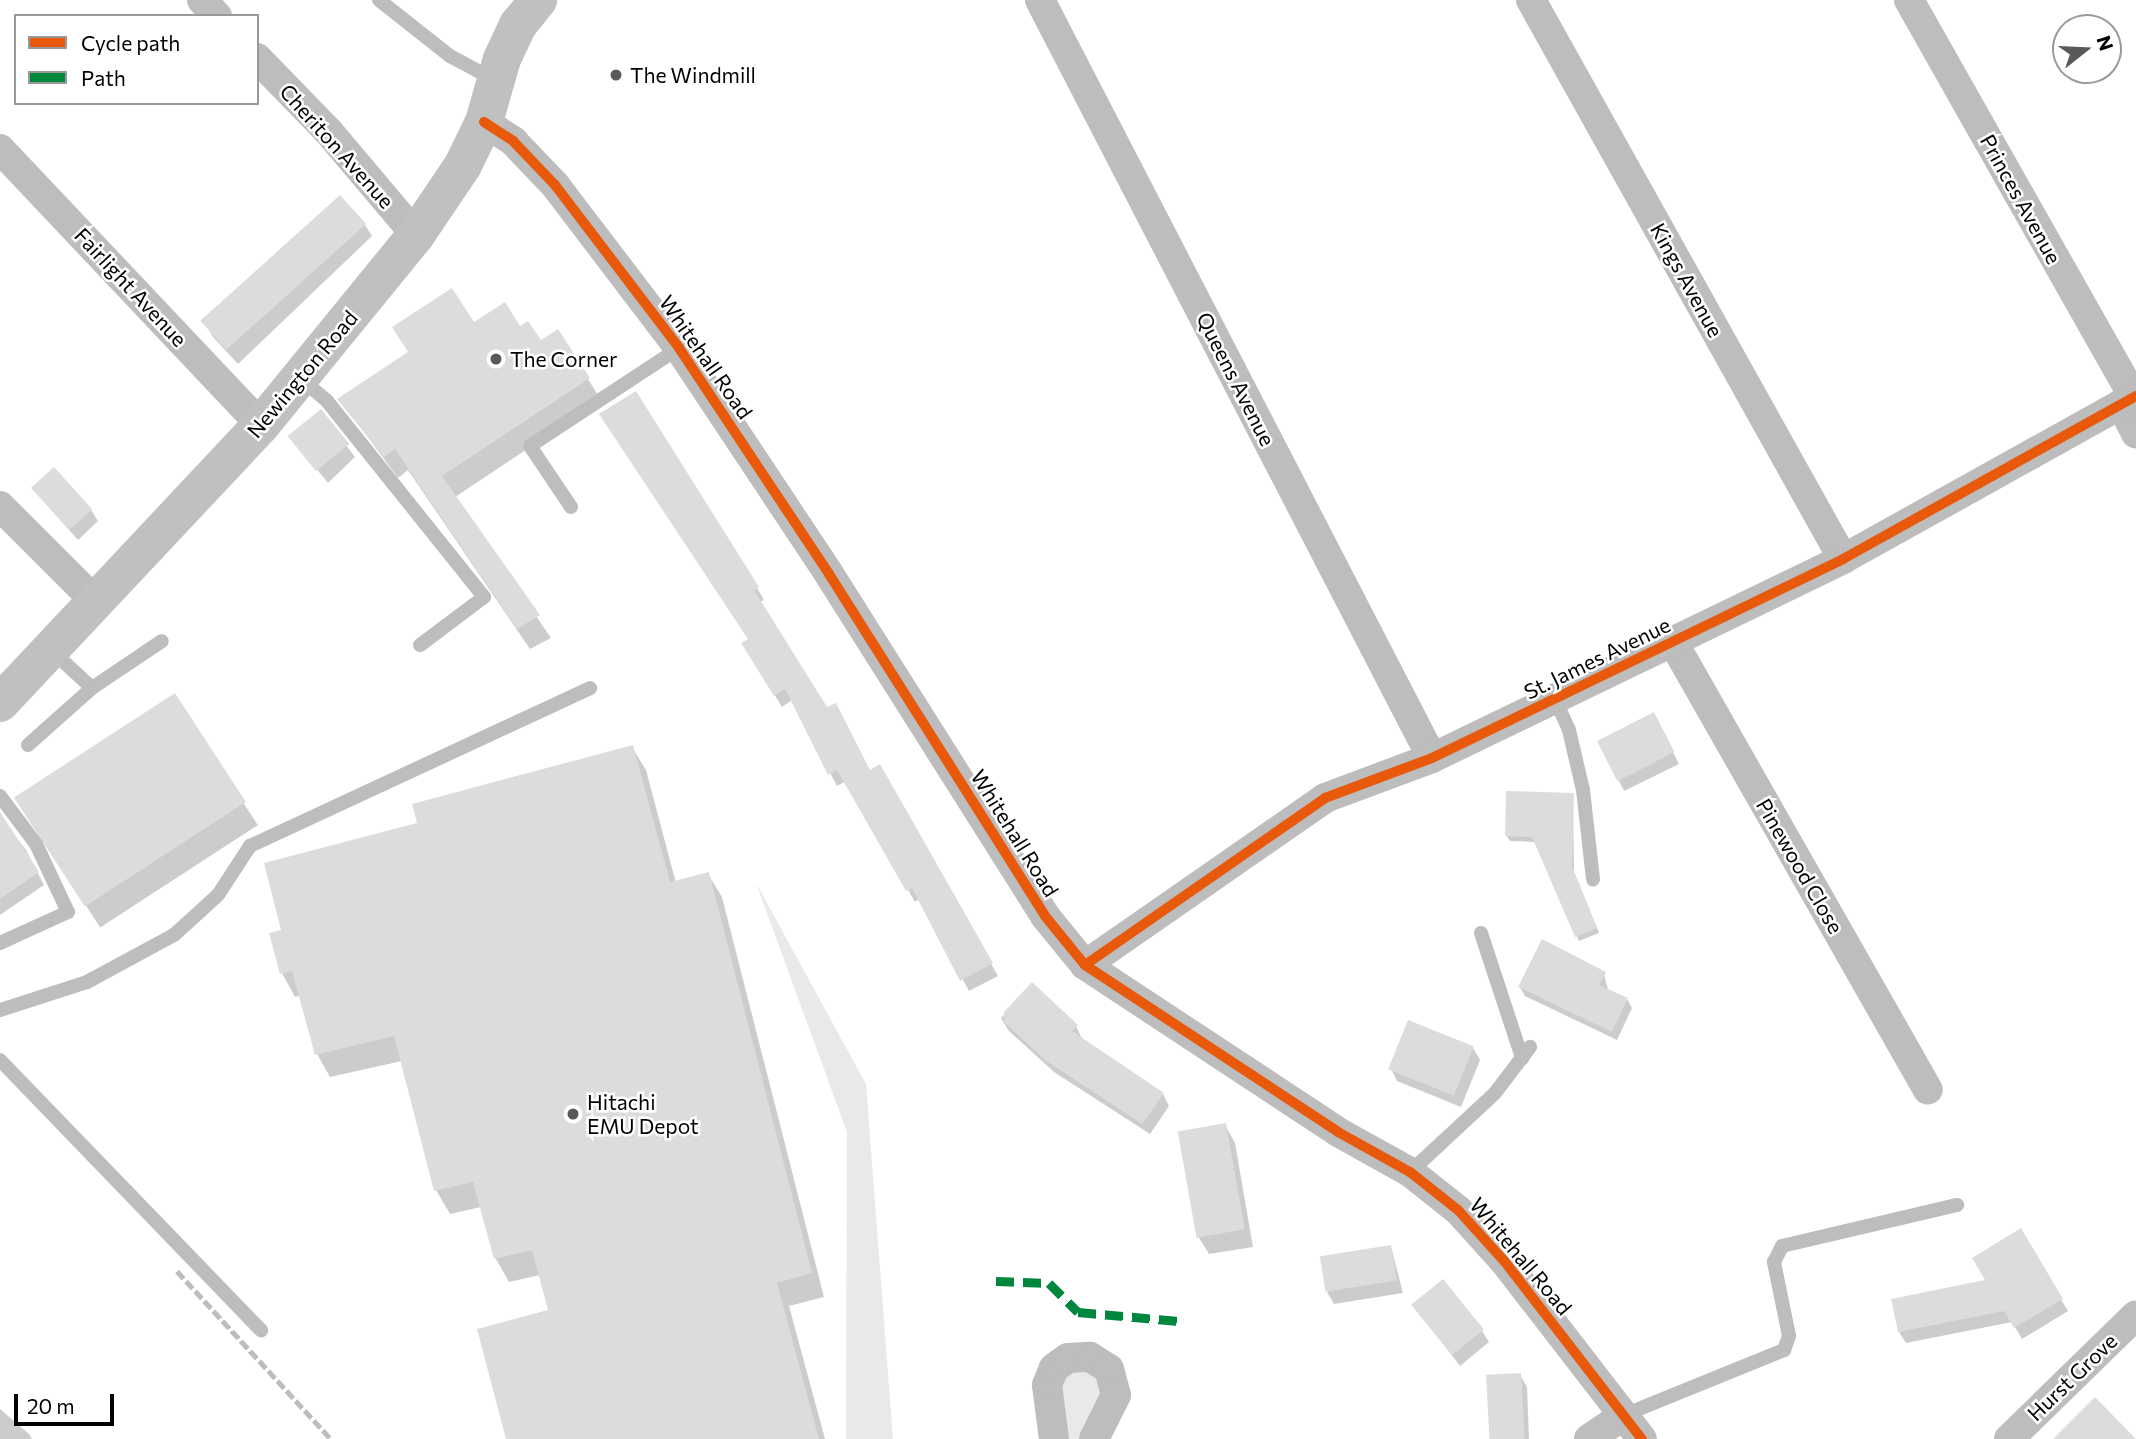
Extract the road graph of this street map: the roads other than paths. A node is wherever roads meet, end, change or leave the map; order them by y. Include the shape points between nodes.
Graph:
1 (202, 0) edge
2 (379, 0) edge
3 (538, 0) edge
4 (1040, 0) edge
5 (1531, 0) edge
6 (1909, 0) edge
7 (215, 14) edge
8 (259, 60) edge
9 (496, 81) junction
10 (484, 122) junction
11 (0, 149) edge
12 (415, 235) junction
13 (679, 348) junction
14 (301, 379) junction
15 (2130, 399) edge
16 (261, 425) junction
17 (2136, 433) edge
18 (0, 506) edge
19 (571, 507) dead end
20 (1843, 559) junction
21 (96, 602) junction
22 (162, 641) dead end
23 (1673, 642) junction
24 (420, 645) dead end
25 (51, 650) junction
26 (92, 688) junction
27 (590, 688) dead end
28 (1556, 701) junction
29 (0, 703) edge
30 (28, 746) dead end
31 (1432, 758) junction
32 (0, 796) edge
33 (1592, 879) dead end
34 (1480, 933) dead end
35 (0, 943) edge
36 (1085, 965) junction
37 (0, 1010) edge
38 (0, 1060) edge
39 (1928, 1090) dead end
40 (1410, 1172) junction
41 (1957, 1205) dead end
42 (2136, 1315) edge
43 (261, 1330) dead end
44 (1624, 1415) junction
45 (1054, 1439) edge
46 (1094, 1439) edge
47 (1589, 1439) edge
48 (1642, 1439) edge
49 (2009, 1439) edge

1 - 7 street
2 - 9 lane via 450,55
3 - 9 main road, Newington Road via 518,25
4 - 31 street, Queens Avenue
5 - 20 street, Kings Avenue
6 - 15 street, Princes Avenue
8 - 12 street, Cheriton Avenue via 328,131
9 - 10 main road, Newington Road
10 - 12 main road, Newington Road via 463,165
10 - 13 street, Whitehall Road via 513,141 555,185
11 - 16 street, Fairlight Avenue
12 - 14 main road, Newington Road
13 - 19 lane via 530,446
13 - 36 street, Whitehall Road via 829,574 1045,916
14 - 16 main road, Newington Road
14 - 24 lane via 327,401 484,597
15 - 17 street, Princes Avenue
15 - 20 street, St. James Avenue
16 - 21 main road, Newington Road
18 - 21 street
20 - 23 street, St. James Avenue
21 - 25 main road, Newington Road
22 - 26 lane
23 - 28 street, St. James Avenue
23 - 39 street, Pinewood Close
25 - 26 lane
25 - 29 main road, Newington Road
26 - 30 lane
27 - 37 lane via 250,846 218,895 174,935 87,982
28 - 31 street, St. James Avenue
28 - 33 lane via 1569,730 1583,790
31 - 36 street, St. James Avenue via 1325,798
32 - 35 lane via 36,844 68,912
34 - 40 lane via 1526,1052 1494,1093
36 - 40 street, Whitehall Road via 1338,1132
38 - 43 lane
40 - 44 street, Whitehall Road via 1458,1210 1505,1262
41 - 44 lane via 1782,1246 1774,1262 1789,1336 1784,1350
42 - 49 street, Hurst Grove
44 - 47 street
44 - 48 street, Whitehall Road
45 - 46 street via 1047,1385 1054,1368 1068,1358 1090,1357 1109,1369 1116,1395

